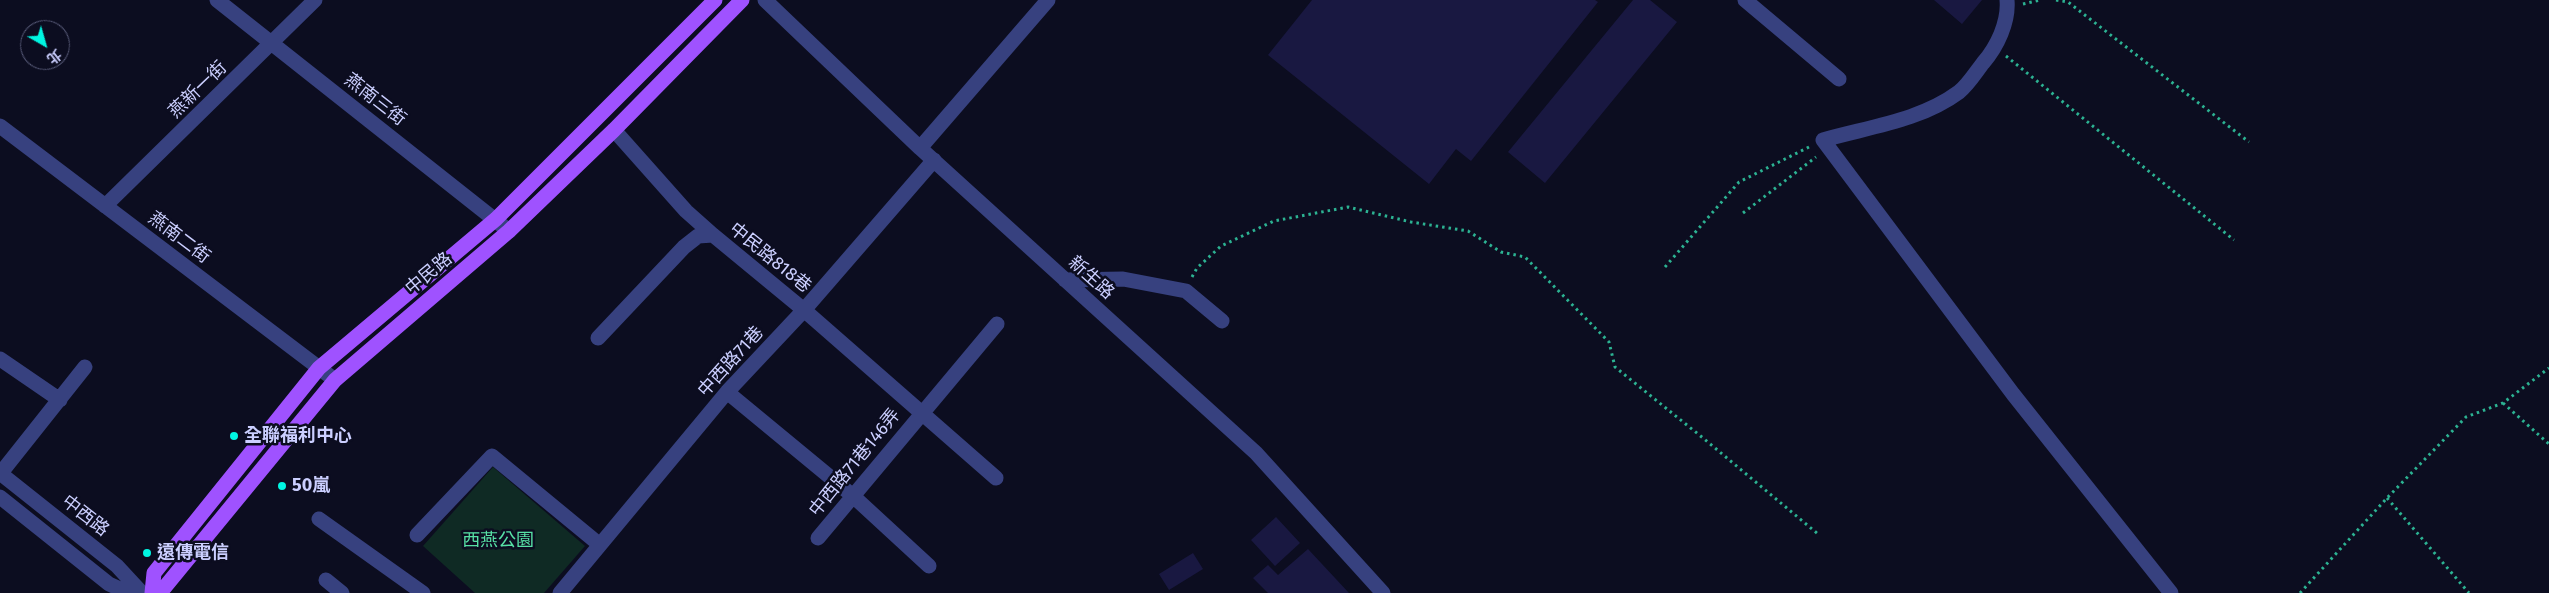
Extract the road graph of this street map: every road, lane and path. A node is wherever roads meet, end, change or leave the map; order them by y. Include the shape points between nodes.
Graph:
1 (217, 0) edge
2 (315, 0) edge
3 (715, 0) edge
4 (742, 0) edge
5 (765, 0) edge
6 (1048, 0) edge
7 (1745, 0) edge
8 (2007, 0) edge
9 (2056, 0) edge
10 (274, 43) junction
11 (1996, 48) junction
12 (1840, 79) dead end
13 (0, 126) edge
14 (614, 130) junction
15 (2249, 142) dead end
16 (1826, 144) junction
17 (920, 148) junction
18 (934, 160) junction
19 (105, 206) junction
20 (1743, 213) dead end
21 (496, 219) junction
22 (509, 231) junction
23 (713, 235) junction
24 (2234, 240) dead end
25 (1665, 267) dead end
26 (1065, 280) junction
27 (1186, 291) junction
28 (804, 310) junction
29 (1222, 321) dead end
30 (997, 324) dead end
31 (598, 338) dead end
32 (0, 360) edge
33 (85, 368) dead end
34 (319, 368) junction
35 (2549, 368) edge
36 (334, 380) junction
37 (727, 392) junction
38 (60, 400) junction
39 (2503, 403) junction
40 (922, 412) junction
41 (2549, 444) edge
42 (0, 473) edge
43 (996, 478) dead end
44 (853, 496) junction
45 (0, 497) edge
46 (2387, 498) junction
47 (319, 519) dead end
48 (1818, 534) dead end
49 (417, 535) dead end
50 (818, 538) dead end
51 (600, 544) junction
52 (929, 566) dead end
53 (326, 580) dead end
54 (129, 593) edge
55 (142, 593) edge
56 (152, 593) edge
57 (160, 593) edge
58 (342, 593) edge
59 (423, 593) edge
60 (560, 593) edge
61 (1383, 593) edge
62 (2171, 593) edge
63 (2300, 593) edge
64 (2469, 593) edge

1 - 10 street, 燕南三街
2 - 10 street, 燕新一街
3 - 21 main road, 中民路
4 - 14 main road, 中民路
5 - 17 street, 新生路
6 - 17 street
7 - 12 street
8 - 11 street
9 - 15 path via 2068,2
10 - 19 street, 燕新一街
10 - 21 street, 燕南三街
11 - 16 street via 1960,90 1934,108
11 - 24 path
13 - 19 street, 燕南二街
14 - 22 main road, 中民路
14 - 23 street, 中民路818巷 via 686,211
16 - 20 path
16 - 25 path via 1739,182
16 - 62 street via 2013,394
17 - 18 street, 新生路
18 - 26 street, 新生路
18 - 28 street, 中西路71巷
19 - 34 street, 燕南二街
21 - 22 street, 燕南三街
21 - 34 main road, 中民路
22 - 36 main road, 中民路
23 - 28 street, 中民路818巷
23 - 31 street via 698,236 684,247
26 - 27 street via 1123,279
26 - 61 street, 新生路 via 1256,453
27 - 29 street
27 - 48 path via 1197,268 1221,246 1274,221 1348,207 1411,222 1468,230 1501,252 1525,257 1609,342 1614,368
28 - 37 street, 中西路71巷
28 - 40 street, 中西路71巷146弄
30 - 40 street, 中西路71巷146弄
32 - 38 street
33 - 38 street
34 - 36 street, 燕南二街
34 - 56 main road, 中民路 via 154,574
35 - 39 path
36 - 57 main road, 中民路
37 - 44 street
37 - 51 street, 中西路71巷
38 - 42 street
39 - 41 path
39 - 46 path via 2466,417
40 - 43 street, 中西路71巷146弄
40 - 44 street, 中西路71巷146弄
42 - 55 street, 中西路 via 117,566
44 - 50 street, 中西路71巷146弄
44 - 52 street
45 - 54 street via 109,584
46 - 63 path
46 - 64 path
47 - 59 street
49 - 51 street via 492,456
51 - 60 street, 中西路71巷
53 - 58 street

